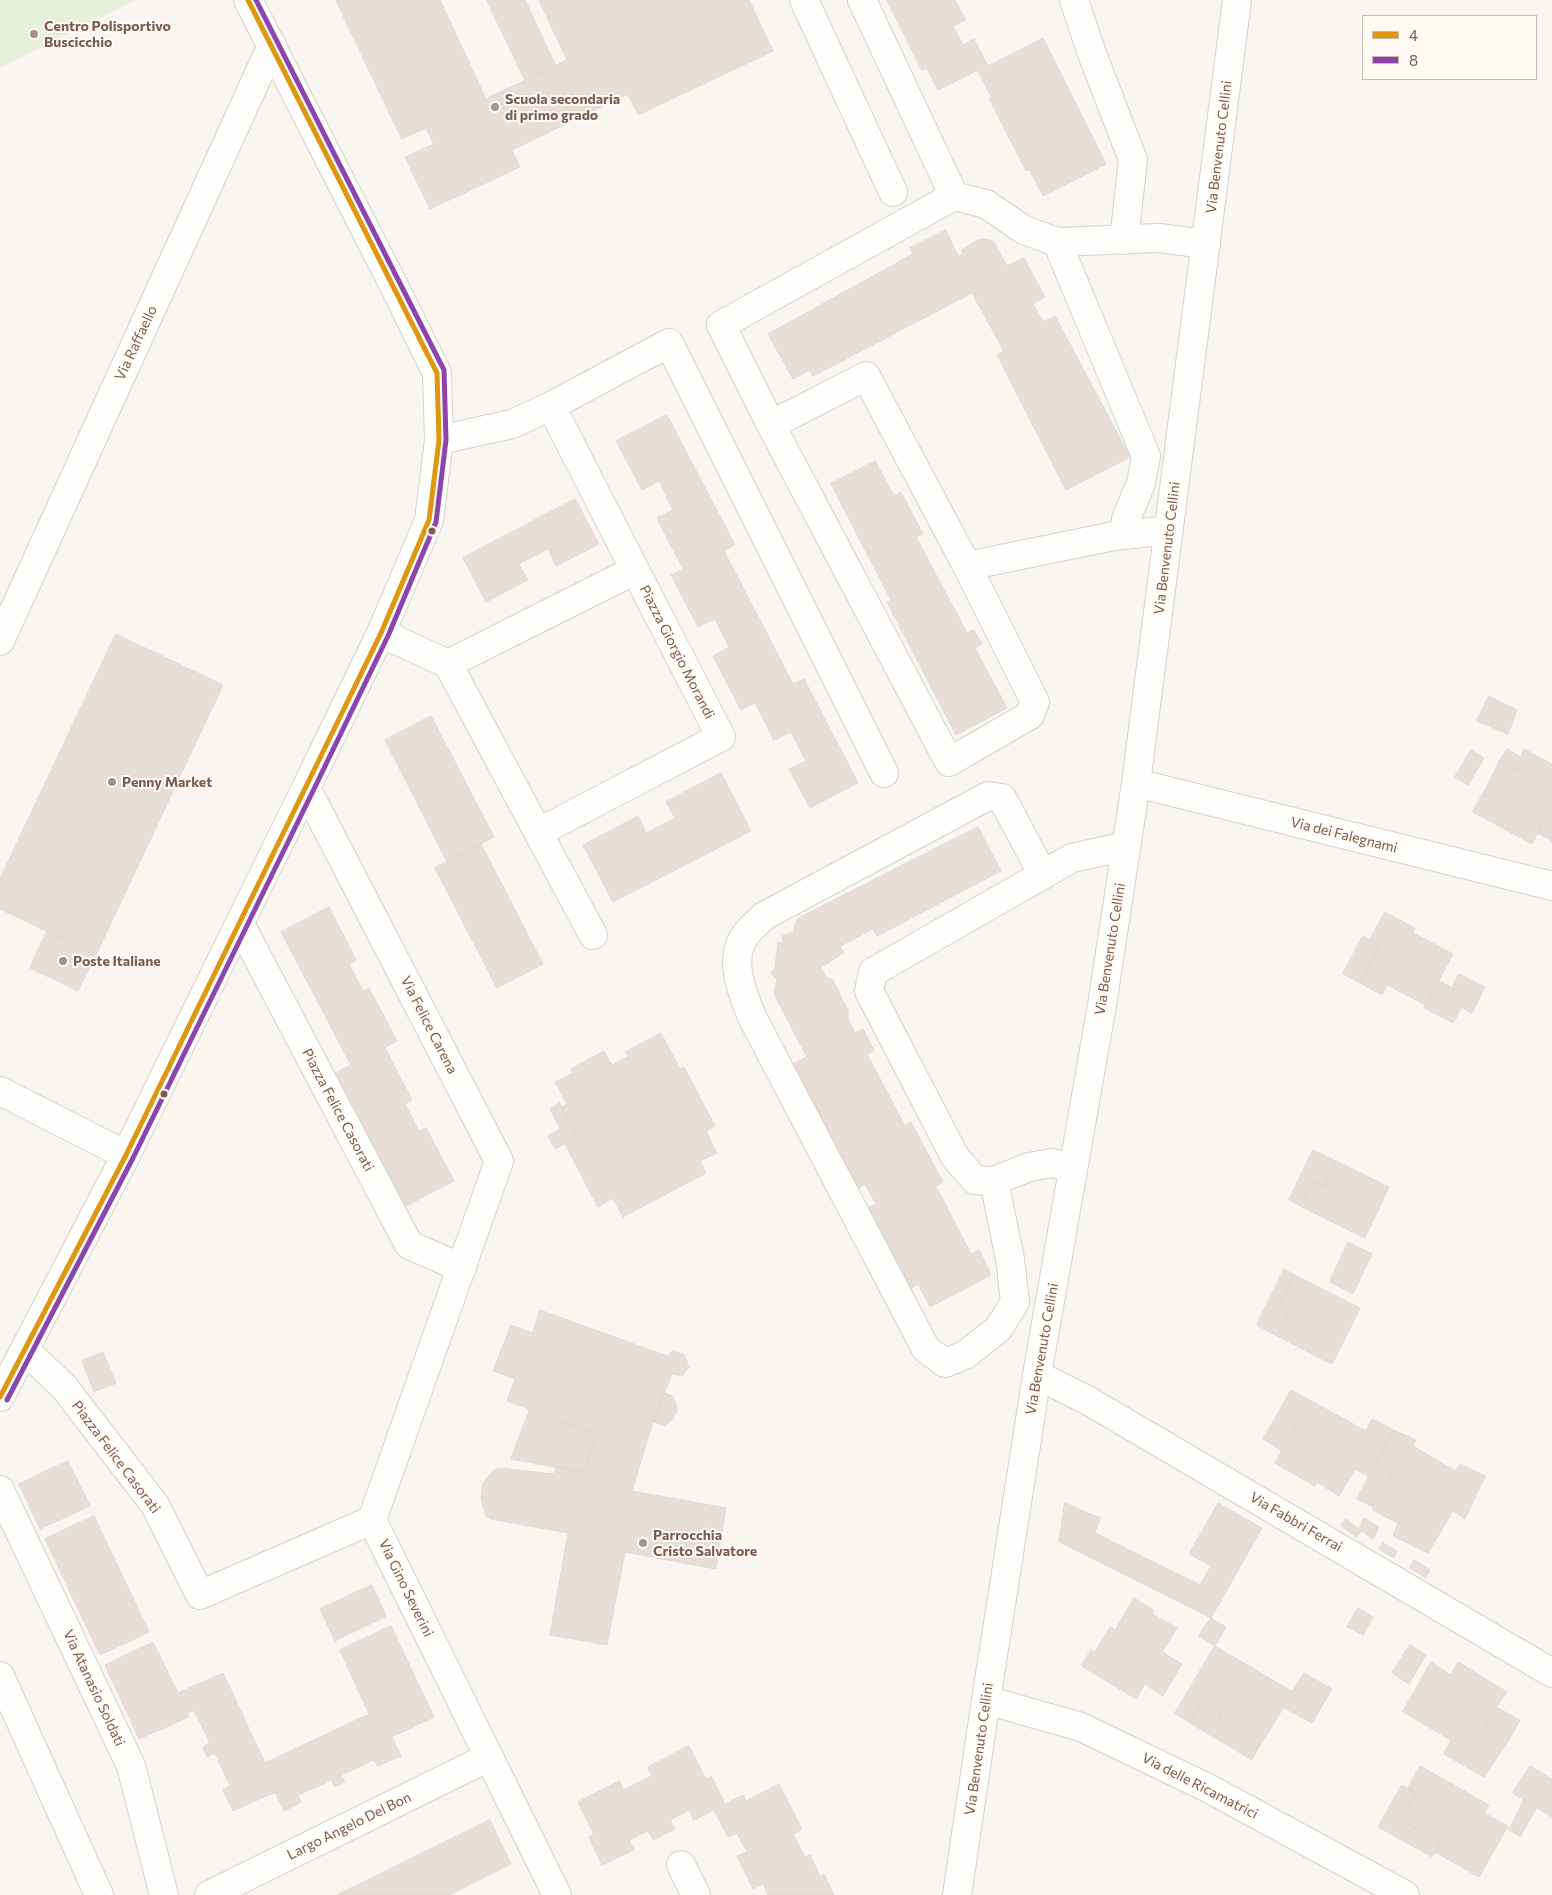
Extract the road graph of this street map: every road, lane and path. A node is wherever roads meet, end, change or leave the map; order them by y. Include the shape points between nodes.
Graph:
1 (248, 0) edge
2 (804, 0) edge
3 (862, 0) edge
4 (1074, 0) edge
5 (1238, 0) edge
6 (272, 45) junction
7 (893, 192) dead end
8 (954, 196) junction
9 (1124, 240) junction
10 (1057, 242) junction
11 (1206, 244) junction
12 (551, 406) junction
13 (771, 425) junction
14 (439, 440) junction
15 (1169, 530) junction
16 (1126, 534) junction
17 (967, 566) junction
18 (635, 570) junction
19 (381, 633) junction
20 (0, 640) edge
21 (448, 664) junction
22 (884, 773) dead end
23 (1136, 783) junction
24 (306, 788) junction
25 (539, 832) junction
26 (1126, 846) junction
27 (1043, 875) junction
28 (1552, 886) edge
29 (240, 924) junction
30 (593, 935) dead end
31 (0, 1091) edge
32 (126, 1155) junction
33 (1073, 1168) junction
34 (994, 1181) junction
35 (462, 1268) junction
36 (25, 1350) junction
37 (1037, 1376) junction
38 (0, 1397) edge
39 (0, 1490) edge
40 (372, 1520) junction
41 (1552, 1673) edge
42 (0, 1676) edge
43 (986, 1700) junction
44 (489, 1756) junction
45 (681, 1864) dead end
46 (99, 1895) edge
47 (164, 1895) edge
48 (209, 1895) edge
49 (557, 1895) edge
50 (696, 1895) edge
51 (957, 1895) edge
52 (1405, 1895) edge

1 - 6 street
2 - 7 street
3 - 8 street
4 - 9 street via 1134,160
5 - 11 street, Via Benvenuto Cellini
6 - 14 street via 436,373
6 - 20 street, Via Raffaello
8 - 10 street via 986,204 1024,230
8 - 13 street via 721,325
9 - 10 street
9 - 11 street via 1159,238
10 - 16 street via 1146,456 1141,483 1126,519
11 - 15 street, Via Benvenuto Cellini
12 - 14 street via 512,424
12 - 18 street
12 - 22 street via 669,343
13 - 17 street via 866,376
13 - 17 street via 949,762 1030,715 1035,702
14 - 19 street via 428,520
15 - 16 street
15 - 23 street, Via Benvenuto Cellini
16 - 17 street
18 - 21 street, Piazza Giorgio Morandi
18 - 25 street, Piazza Giorgio Morandi via 721,737
19 - 21 street
19 - 24 street
21 - 25 street
23 - 26 street, Via Benvenuto Cellini
23 - 28 street, Via dei Falegnami
24 - 29 street
24 - 35 street, Via Felice Carena via 500,1161
25 - 30 street
26 - 27 street via 1072,858
26 - 33 street, Via Benvenuto Cellini
27 - 34 street via 872,972 869,991 955,1157 975,1180
27 - 34 street via 1002,798 988,796 764,916 746,934 737,957 742,989 752,1017 926,1349 945,1363 965,1355 998,1329 1015,1302
29 - 32 street
29 - 35 street, Piazza Felice Casorati via 409,1245
31 - 32 street
32 - 36 street
33 - 34 street via 1052,1163 1029,1167
33 - 37 street, Via Benvenuto Cellini
35 - 40 street
36 - 38 street
36 - 40 street, Piazza Felice Casorati via 64,1387 155,1504 200,1596
37 - 41 street, Via Fabbri Ferrai via 1087,1400
37 - 43 street, Via Benvenuto Cellini
39 - 47 street, Via Atanasio Soldati via 131,1766
40 - 44 street, Via Gino Severini
42 - 46 street
43 - 51 street, Via Benvenuto Cellini
43 - 52 street, Via delle Ricamatrici via 1081,1727 1208,1788
44 - 48 street, Largo Angelo Del Bon
44 - 49 street, Via Gino Severini
45 - 50 street

